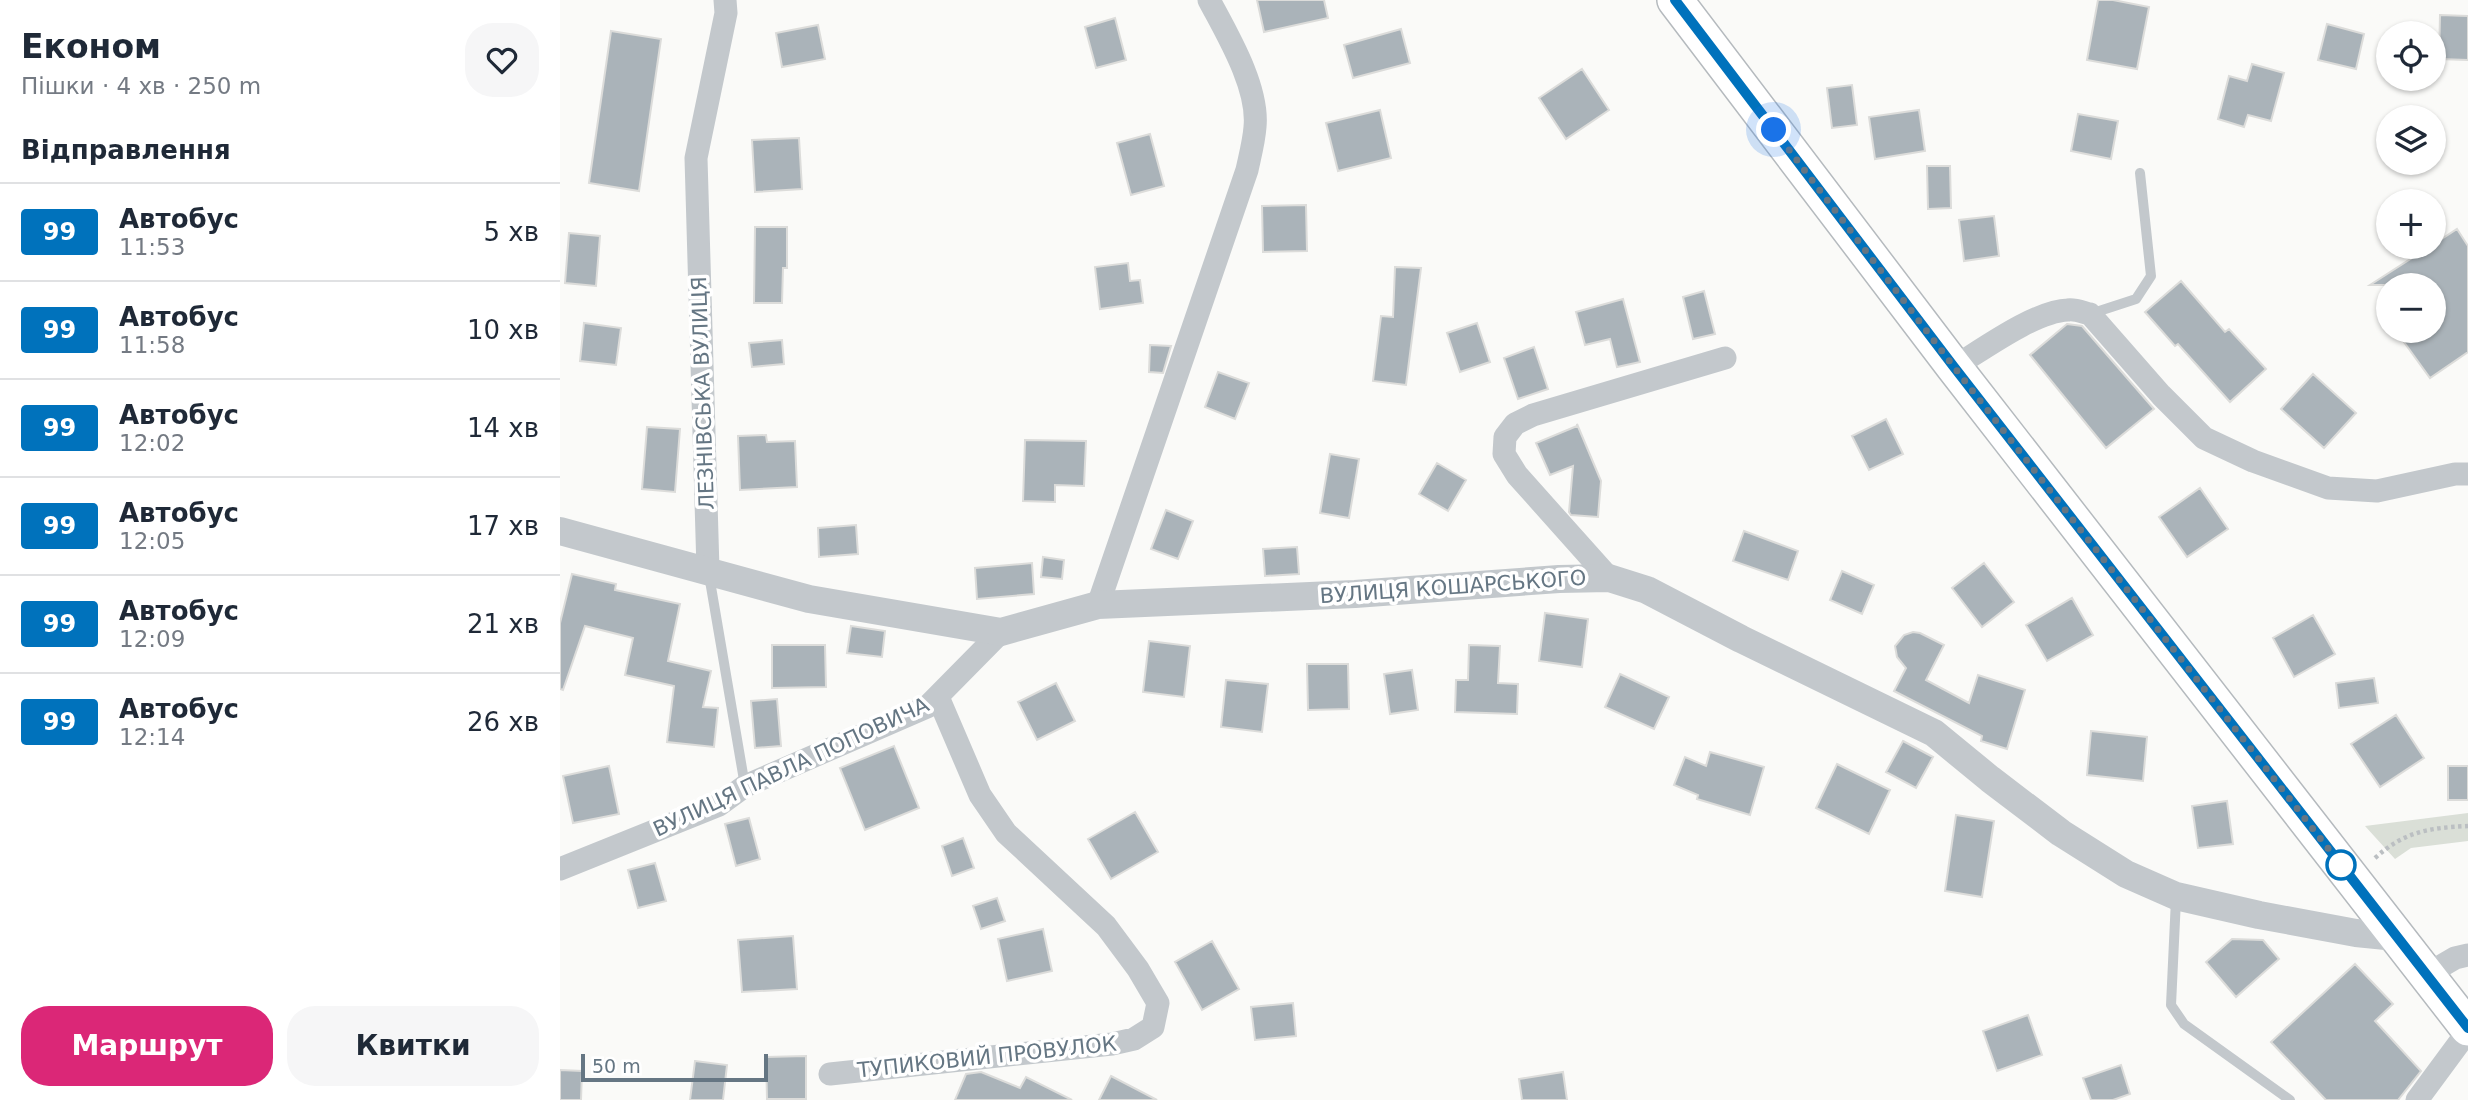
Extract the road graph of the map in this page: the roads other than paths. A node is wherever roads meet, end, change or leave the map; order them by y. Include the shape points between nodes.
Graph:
1 (725, 0) edge
2 (1209, 0) edge
3 (1675, 0) edge
4 (2140, 173) dead end
5 (2090, 314) junction
6 (1725, 358) dead end
7 (1954, 367) junction
8 (2468, 474) edge
9 (560, 531) edge
10 (708, 570) junction
11 (1609, 579) junction
12 (1098, 605) junction
13 (1001, 632) junction
14 (938, 697) junction
15 (745, 786) junction
16 (560, 869) edge
17 (2176, 896) junction
18 (2396, 937) junction
19 (2468, 955) edge
20 (2426, 975) junction
21 (2468, 1030) edge
22 (830, 1074) dead end
23 (2290, 1100) edge
24 (2417, 1100) edge

1 - 10 street, ЛЕЗНІВСЬКА ВУЛИЦЯ via 696,158
2 - 12 street via 1249,86 1256,124 1247,170
3 - 7 main road
4 - 5 lane via 2151,276 2136,299
5 - 7 street via 2065,310 2032,320
5 - 8 street via 2204,438 2253,461 2328,488 2377,491
6 - 11 street via 1533,415 1515,424 1505,437 1504,454 1517,475
7 - 18 main road
9 - 10 street, ВУЛИЦЯ КОШАРСЬКОГО
10 - 13 street, ВУЛИЦЯ КОШАРСЬКОГО via 809,599
10 - 15 lane, ЛЕЗНІВСЬКА ВУЛИЦЯ
11 - 12 street, ВУЛИЦЯ КОШАРСЬКОГО
11 - 17 street, ВУЛИЦЯ КОШАРСЬКОГО via 1647,590 1934,733 2061,833 2126,874
12 - 13 street, ВУЛИЦЯ КОШАРСЬКОГО
13 - 14 street, ВУЛИЦЯ ПАВЛА ПОПОВИЧА
14 - 15 street, ВУЛИЦЯ ПАВЛА ПОПОВИЧА via 927,707
14 - 22 street, ТУПИКОВИЙ ПРОВУЛОК via 980,795 1006,833 1105,926 1138,969 1157,1003 1153,1027 1133,1040 1112,1044
15 - 16 street, ВУЛИЦЯ ПАВЛА ПОПОВИЧА via 719,805
17 - 18 street, ВУЛИЦЯ КОШАРСЬКОГО
17 - 23 lane via 2171,1005 2184,1024
18 - 20 main road
19 - 20 street
20 - 21 main road
21 - 24 street

